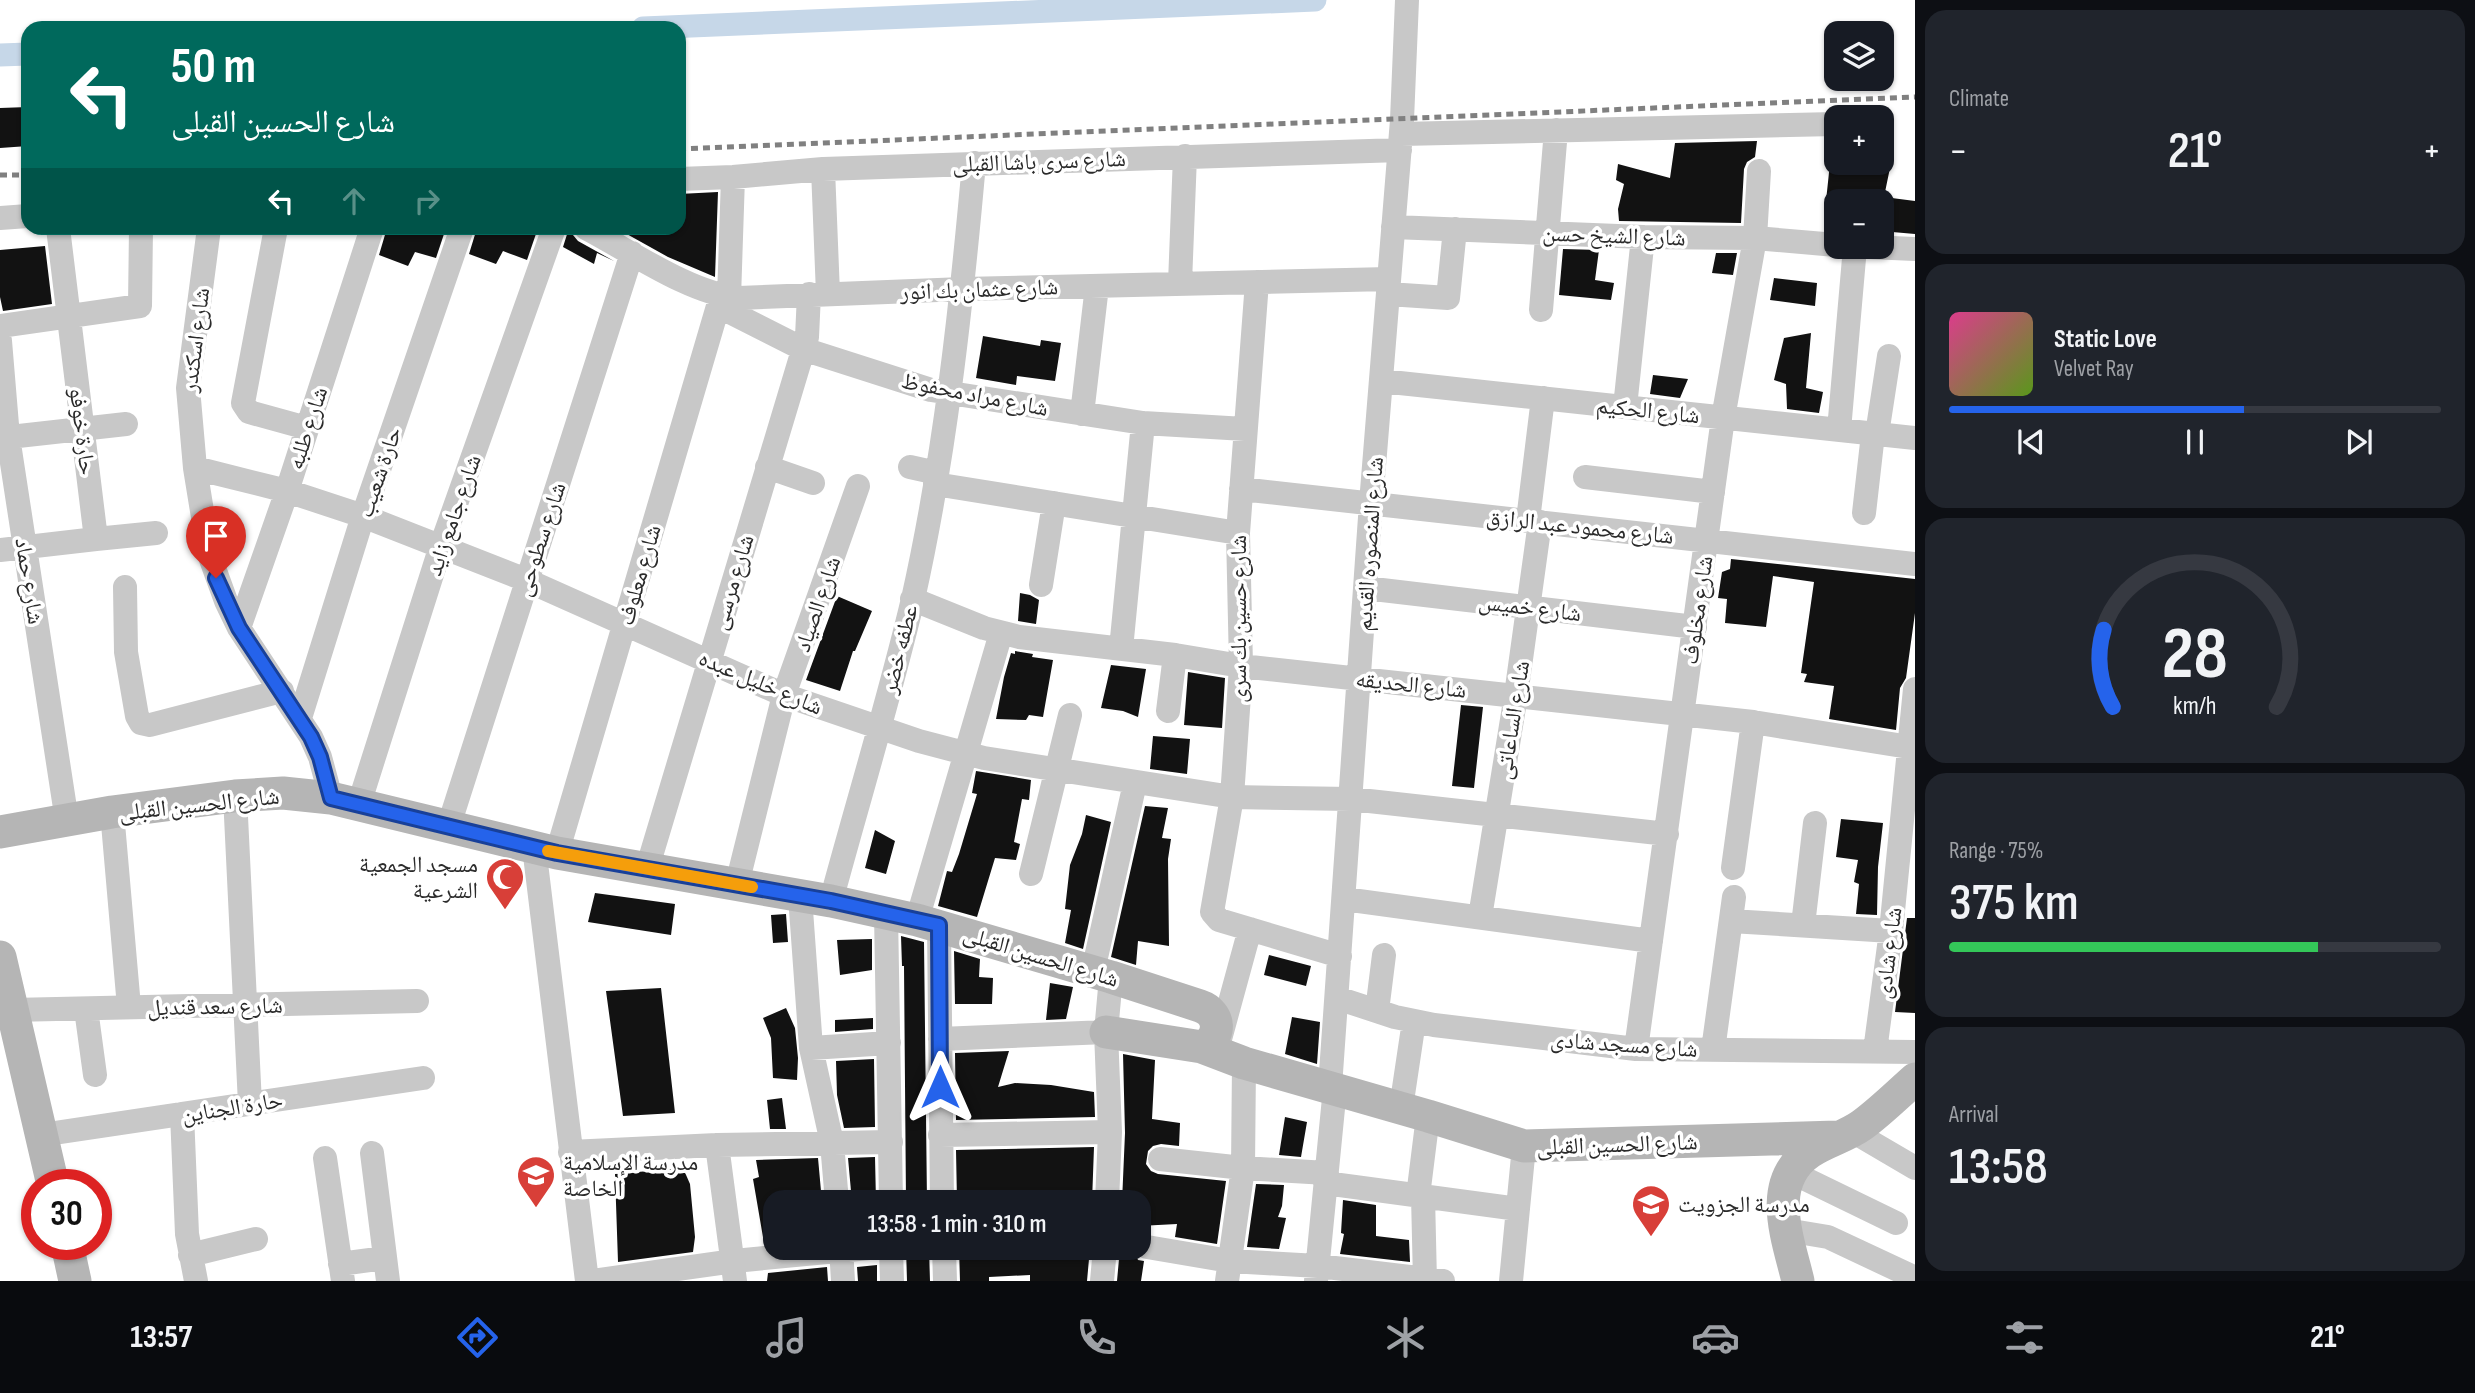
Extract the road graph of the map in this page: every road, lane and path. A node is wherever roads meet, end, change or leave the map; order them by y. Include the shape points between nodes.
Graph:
1 (1407, 0) edge
2 (1824, 124) edge
3 (1556, 130) junction
4 (1400, 142) junction
5 (1185, 156) junction
6 (974, 163) junction
7 (823, 169) junction
8 (1759, 171) dead end
9 (733, 177) junction
10 (686, 178) edge
11 (21, 216) edge
12 (0, 218) edge
13 (1393, 227) junction
14 (1455, 229) junction
15 (1548, 233) junction
16 (59, 235) edge
17 (141, 235) edge
18 (208, 235) edge
19 (275, 235) edge
20 (370, 235) edge
21 (460, 235) edge
22 (552, 235) edge
23 (599, 235) edge
24 (1643, 237) junction
25 (1755, 238) junction
26 (1824, 244) edge
27 (1894, 248) edge
28 (1915, 248) edge
29 (632, 253) junction
30 (1854, 259) edge
31 (1256, 282) junction
32 (1180, 283) junction
33 (1097, 286) junction
34 (1388, 286) junction
35 (963, 289) junction
36 (818, 294) junction
37 (723, 300) junction
38 (1541, 310) dead end
39 (69, 316) junction
40 (0, 326) edge
41 (0, 341) edge
42 (803, 349) junction
43 (1889, 356) dead end
44 (1381, 381) junction
45 (949, 393) junction
46 (1543, 398) junction
47 (1625, 407) junction
48 (1082, 414) junction
49 (1723, 418) junction
50 (1143, 423) junction
51 (126, 424) dead end
52 (307, 428) junction
53 (83, 429) junction
54 (1245, 429) junction
55 (1839, 430) junction
56 (1875, 434) junction
57 (4, 438) edge
58 (1915, 438) edge
59 (767, 467) junction
60 (910, 467) dead end
61 (195, 468) junction
62 (1585, 477) dead end
63 (936, 479) junction
64 (813, 482) dead end
65 (858, 486) dead end
66 (1241, 489) junction
67 (286, 491) junction
68 (1713, 492) junction
69 (1054, 503) junction
70 (1371, 503) junction
71 (1864, 513) dead end
72 (363, 516) junction
73 (1135, 517) junction
74 (1534, 521) junction
75 (156, 533) dead end
76 (1237, 533) junction
77 (96, 539) junction
78 (1706, 540) junction
79 (441, 546) junction
80 (25, 547) junction
81 (0, 550) edge
82 (1915, 564) edge
83 (526, 580) junction
84 (1041, 584) dead end
85 (125, 587) dead end
86 (1365, 588) junction
87 (912, 599) junction
88 (1528, 607) junction
89 (625, 623) junction
90 (1695, 627) junction
91 (239, 628) junction
92 (1001, 633) junction
93 (1121, 649) junction
94 (1175, 655) junction
95 (708, 660) junction
96 (1241, 666) junction
97 (1359, 678) junction
98 (1915, 689) edge
99 (282, 691) junction
100 (785, 695) junction
101 (1516, 695) junction
102 (1168, 711) dead end
103 (1684, 714) junction
104 (1070, 715) dead end
105 (300, 718) junction
106 (1753, 722) junction
107 (879, 727) junction
108 (1912, 748) edge
109 (966, 754) junction
110 (1056, 770) junction
111 (1135, 783) junction
112 (235, 796) junction
113 (1232, 797) junction
114 (1351, 799) junction
115 (345, 801) junction
116 (112, 812) junction
117 (1497, 815) junction
118 (68, 821) junction
119 (1815, 823) dead end
120 (449, 825) junction
121 (0, 832) edge
122 (1667, 834) junction
123 (545, 850) junction
124 (1733, 868) dead end
125 (646, 869) junction
126 (1031, 874) dead end
127 (737, 884) junction
128 (816, 898) junction
129 (1344, 898) junction
130 (1480, 918) junction
131 (914, 919) junction
132 (1803, 925) junction
133 (1250, 929) junction
134 (1891, 931) junction
135 (1651, 941) junction
136 (1384, 955) dead end
137 (1340, 956) junction
138 (0, 957) edge
139 (1102, 974) junction
140 (1337, 998) junction
141 (417, 1001) dead end
142 (245, 1005) junction
143 (129, 1007) junction
144 (86, 1009) junction
145 (12, 1010) junction
146 (1377, 1012) junction
147 (1414, 1021) junction
148 (1106, 1032) junction
149 (940, 1040) junction
150 (890, 1043) junction
151 (811, 1048) junction
152 (1636, 1049) junction
153 (1713, 1050) junction
154 (1875, 1051) junction
155 (1915, 1052) edge
156 (1221, 1054) junction
157 (94, 1075) dead end
158 (423, 1078) dead end
159 (1332, 1088) junction
160 (1910, 1092) edge
161 (250, 1104) junction
162 (1415, 1112) junction
163 (182, 1114) junction
164 (1110, 1132) junction
165 (1845, 1134) junction
166 (940, 1135) junction
167 (41, 1136) junction
168 (891, 1142) junction
169 (832, 1143) junction
170 (717, 1145) junction
171 (1524, 1146) junction
172 (570, 1152) junction
173 (372, 1153) dead end
174 (325, 1158) dead end
175 (1160, 1159) dead end
176 (1243, 1168) junction
177 (1915, 1168) edge
178 (49, 1169) edge
179 (1791, 1172) junction
180 (1326, 1178) junction
181 (836, 1190) edge
182 (891, 1190) edge
183 (942, 1190) edge
184 (1108, 1190) edge
185 (1421, 1196) junction
186 (1518, 1209) junction
187 (1896, 1223) dead end
188 (1786, 1230) junction
189 (256, 1239) dead end
190 (1151, 1248) edge
191 (190, 1255) junction
192 (70, 1260) edge
193 (788, 1260) edge
194 (842, 1260) edge
195 (891, 1260) edge
196 (944, 1260) edge
197 (1104, 1260) edge
198 (387, 1269) edge
199 (735, 1271) edge
200 (1228, 1271) edge
201 (342, 1273) edge
202 (1317, 1273) edge
203 (1910, 1276) dead end
204 (1431, 1280) edge
205 (75, 1281) edge
206 (196, 1281) edge
207 (587, 1281) edge
208 (593, 1281) edge
209 (843, 1281) edge
210 (892, 1281) edge
211 (945, 1281) edge
212 (1102, 1281) edge
213 (1511, 1281) edge
214 (1798, 1281) edge

1 - 4 street, شارع المنصوره القديم
2 - 3 street, شارع سرى باشا القبلى
3 - 4 street, شارع سرى باشا القبلى
3 - 15 street
4 - 5 street, شارع سرى باشا القبلى
4 - 13 street, شارع المنصوره القديم
5 - 6 street, شارع سرى باشا القبلى
5 - 32 street
6 - 7 street, شارع سرى باشا القبلى
6 - 35 street, عطفه خضر
7 - 9 street, شارع سرى باشا القبلى
7 - 36 street, شارع مرسى
8 - 25 street, شارع مخلوف
9 - 10 street, شارع سرى باشا القبلى
9 - 37 street, شارع معلوف
11 - 12 street
13 - 14 street, شارع الشيخ حسن
13 - 34 street, شارع المنصوره القديم
14 - 15 street, شارع الشيخ حسن
14 - 34 street, شارع عثمان بك انور via 1448,298
15 - 24 street, شارع الشيخ حسن
15 - 38 street
16 - 39 street, حارة خوفو
17 - 39 street via 140,306
18 - 61 street, شارع اسكندر via 188,388
19 - 52 street via 243,403 249,411
20 - 52 street, شارع طلبه
21 - 72 street, حارة شعيب
22 - 79 street, شارع جامع زايد
23 - 29 street, شارع عثمان بك انور
24 - 25 street, شارع الشيخ حسن
24 - 47 street
25 - 26 street, شارع الشيخ حسن
25 - 49 street, شارع مخلوف
27 - 28 street
29 - 37 street, شارع عثمان بك انور
29 - 83 street, شارع سطوحى
30 - 55 street
31 - 32 street, شارع عثمان بك انور
31 - 34 street, شارع عثمان بك انور
31 - 54 street, شارع حسين بك سرى
32 - 33 street, شارع عثمان بك انور
33 - 35 street, شارع عثمان بك انور
33 - 48 street
34 - 44 street, شارع المنصوره القديم
35 - 36 street, شارع عثمان بك انور
35 - 45 street, عطفه خضر
36 - 37 street, شارع عثمان بك انور
36 - 42 street, شارع مرسى
37 - 42 street, شارع مراد محفوظ
37 - 89 street, شارع معلوف
39 - 40 street
39 - 53 street, حارة خوفو
41 - 57 street, شارع حماد
42 - 45 street, شارع مراد محفوظ
42 - 59 street, شارع مرسى
43 - 56 street
44 - 46 street, شارع الحكيم
44 - 70 street, شارع المنصوره القديم
45 - 48 street, شارع مراد محفوظ
45 - 63 street, عطفه خضر
46 - 47 street, شارع الحكيم
46 - 74 street, شارع الساعاتى
47 - 49 street, شارع الحكيم
48 - 50 street, شارع مراد محفوظ
49 - 55 street, شارع الحكيم
49 - 68 street, شارع مخلوف
50 - 54 street, شارع مراد محفوظ
50 - 73 street
51 - 53 street
52 - 67 street, شارع طلبه
53 - 57 street
53 - 77 street, حارة خوفو
54 - 66 street, شارع حسين بك سرى
55 - 56 street, شارع الحكيم
56 - 58 street, شارع الحكيم
56 - 71 street
57 - 80 street, شارع حماد
59 - 64 street
59 - 95 street, شارع مرسى
60 - 63 street
61 - 67 street, شارع خليل عبده
61 - 91 street, شارع اسكندر via 209,554
62 - 68 street
63 - 69 street
63 - 87 street, عطفه خضر
65 - 100 street, شارع الصياد
66 - 70 street, شارع محمود عبد الرازق
66 - 76 street, شارع حسين بك سرى
67 - 72 street, شارع خليل عبده
67 - 91 street, شارع طلبه
68 - 78 street, شارع مخلوف
69 - 73 street
69 - 84 street
70 - 74 street, شارع محمود عبد الرازق
70 - 86 street, شارع المنصوره القديم
72 - 79 street, شارع خليل عبده
72 - 105 street, حارة شعيب
73 - 76 street
73 - 93 street
74 - 78 street, شارع محمود عبد الرازق
74 - 88 street, شارع الساعاتى
75 - 77 street
76 - 96 street, شارع حسين بك سرى
77 - 80 street
78 - 82 street, شارع محمود عبد الرازق
78 - 90 street, شارع مخلوف
79 - 83 street, شارع خليل عبده
79 - 115 street, شارع جامع زايد
80 - 81 street
80 - 118 street, شارع حماد
83 - 89 street, شارع خليل عبده
83 - 120 street, شارع سطوحى
85 - 99 street via 126,652 141,723 150,725
86 - 88 street, شارع خميس
86 - 97 street, شارع المنصوره القديم
87 - 92 street, شارع الحديقه
87 - 107 street, عطفه خضر
88 - 90 street, شارع خميس
88 - 101 street, شارع الساعاتى
89 - 95 street, شارع خليل عبده
89 - 123 street, شارع معلوف
90 - 103 street, شارع مخلوف
91 - 99 street, شارع اسكندر
92 - 93 street, شارع الحديقه
92 - 109 street
93 - 94 street, شارع الحديقه
94 - 96 street, شارع الحديقه
94 - 102 street
95 - 100 street, شارع خليل عبده
95 - 125 street, شارع مرسى
96 - 97 street, شارع الحديقه
96 - 113 street, شارع حسين بك سرى
97 - 101 street, شارع الحديقه
97 - 114 street, شارع المنصوره القديم
98 - 108 street, شارع شادى
99 - 105 street, شارع اسكندر
100 - 107 street, شارع خليل عبده
100 - 127 street, شارع الصياد
101 - 103 street, شارع الحديقه
101 - 117 street, شارع الساعاتى
103 - 106 street, شارع الحديقه
103 - 122 street, شارع مخلوف
104 - 110 street
105 - 115 street, شارع اسكندر
106 - 108 street, شارع الحديقه
106 - 124 street
107 - 109 street, شارع خليل عبده
107 - 128 street, عطفه خضر
108 - 134 street, شارع شادى
109 - 110 street, شارع خليل عبده
109 - 131 street
110 - 111 street, شارع خليل عبده
110 - 126 street
111 - 113 street, شارع خليل عبده
111 - 139 street
112 - 115 main road, شارع الحسين القبلى via 283,793
112 - 116 main road, شارع الحسين القبلى
112 - 142 street
113 - 114 street, شارع خليل عبده
113 - 133 street, شارع حسين بك سرى via 1212,912 1219,920
114 - 117 street, شارع خليل عبده
114 - 129 street, شارع المنصوره القديم
115 - 120 main road, شارع الحسين القبلى
116 - 118 main road, شارع الحسين القبلى
116 - 143 street
117 - 122 street, شارع خليل عبده
117 - 130 street, شارع الساعاتى
118 - 121 main road, شارع الحسين القبلى
119 - 132 street
120 - 123 main road, شارع الحسين القبلى
122 - 135 street, شارع مخلوف
123 - 125 main road, شارع الحسين القبلى
123 - 172 street
125 - 127 main road, شارع الحسين القبلى
127 - 128 main road, شارع الحسين القبلى
128 - 131 main road, شارع الحسين القبلى
128 - 151 street, عطفه خضر
129 - 130 street
129 - 137 street, شارع المنصوره القديم
130 - 135 street
131 - 139 main road, شارع الحسين القبلى
131 - 149 street
131 - 150 street
132 - 134 street
132 - 153 street via 1732,909
133 - 137 street
133 - 156 street
134 - 154 street, شارع شادى
135 - 152 street, شارع مخلوف
136 - 146 street
137 - 140 street, شارع المنصوره القديم
138 - 145 main road
139 - 148 street
139 - 156 main road, شارع الحسين القبلى via 1207,1009 1217,1026 1213,1040
140 - 146 street, شارع مسجد شادى
140 - 159 street, شارع المنصوره القديم
141 - 142 street, شارع سعد قنديل
142 - 143 street, شارع سعد قنديل
142 - 161 street
143 - 144 street, شارع سعد قنديل
144 - 145 street, شارع سعد قنديل
144 - 157 street
145 - 167 main road
146 - 147 street, شارع مسجد شادى
147 - 152 street, شارع مسجد شادى
147 - 162 street
148 - 149 street
148 - 156 main road, شارع الحسين القبلى
148 - 164 street
149 - 166 street
150 - 151 street
150 - 168 street
151 - 169 street, عطفه خضر
152 - 153 street, شارع مسجد شادى
153 - 154 street, شارع مسجد شادى
154 - 155 street, شارع مسجد شادى
156 - 159 main road, شارع الحسين القبلى
156 - 176 street
158 - 161 street, حارة الجناين
159 - 162 main road, شارع الحسين القبلى
159 - 180 street, شارع المنصوره القديم
160 - 165 main road
161 - 163 street, حارة الجناين
162 - 171 main road, شارع الحسين القبلى
162 - 185 street
163 - 167 street, حارة الجناين
163 - 191 street
164 - 166 street
164 - 184 street
165 - 171 main road, شارع الحسين القبلى
165 - 177 street
165 - 179 main road via 1808,1153
166 - 183 street
167 - 178 main road
168 - 169 street
168 - 182 street
169 - 170 street
169 - 181 street, عطفه خضر
170 - 172 street
170 - 199 street
171 - 186 street
172 - 207 street
173 - 198 street
174 - 201 street
175 - 176 street
176 - 180 street
176 - 200 street
179 - 187 street
179 - 188 main road via 1783,1195
180 - 185 street
180 - 202 street, شارع المنصوره القديم
185 - 186 street
185 - 204 street
186 - 213 street
188 - 203 street via 1828,1237
188 - 214 main road
189 - 191 street
190 - 200 street
191 - 206 street
192 - 205 main road
193 - 199 street
194 - 209 street
195 - 210 street
196 - 211 street
197 - 212 street
198 - 201 street
199 - 208 street
200 - 202 street
202 - 204 street

